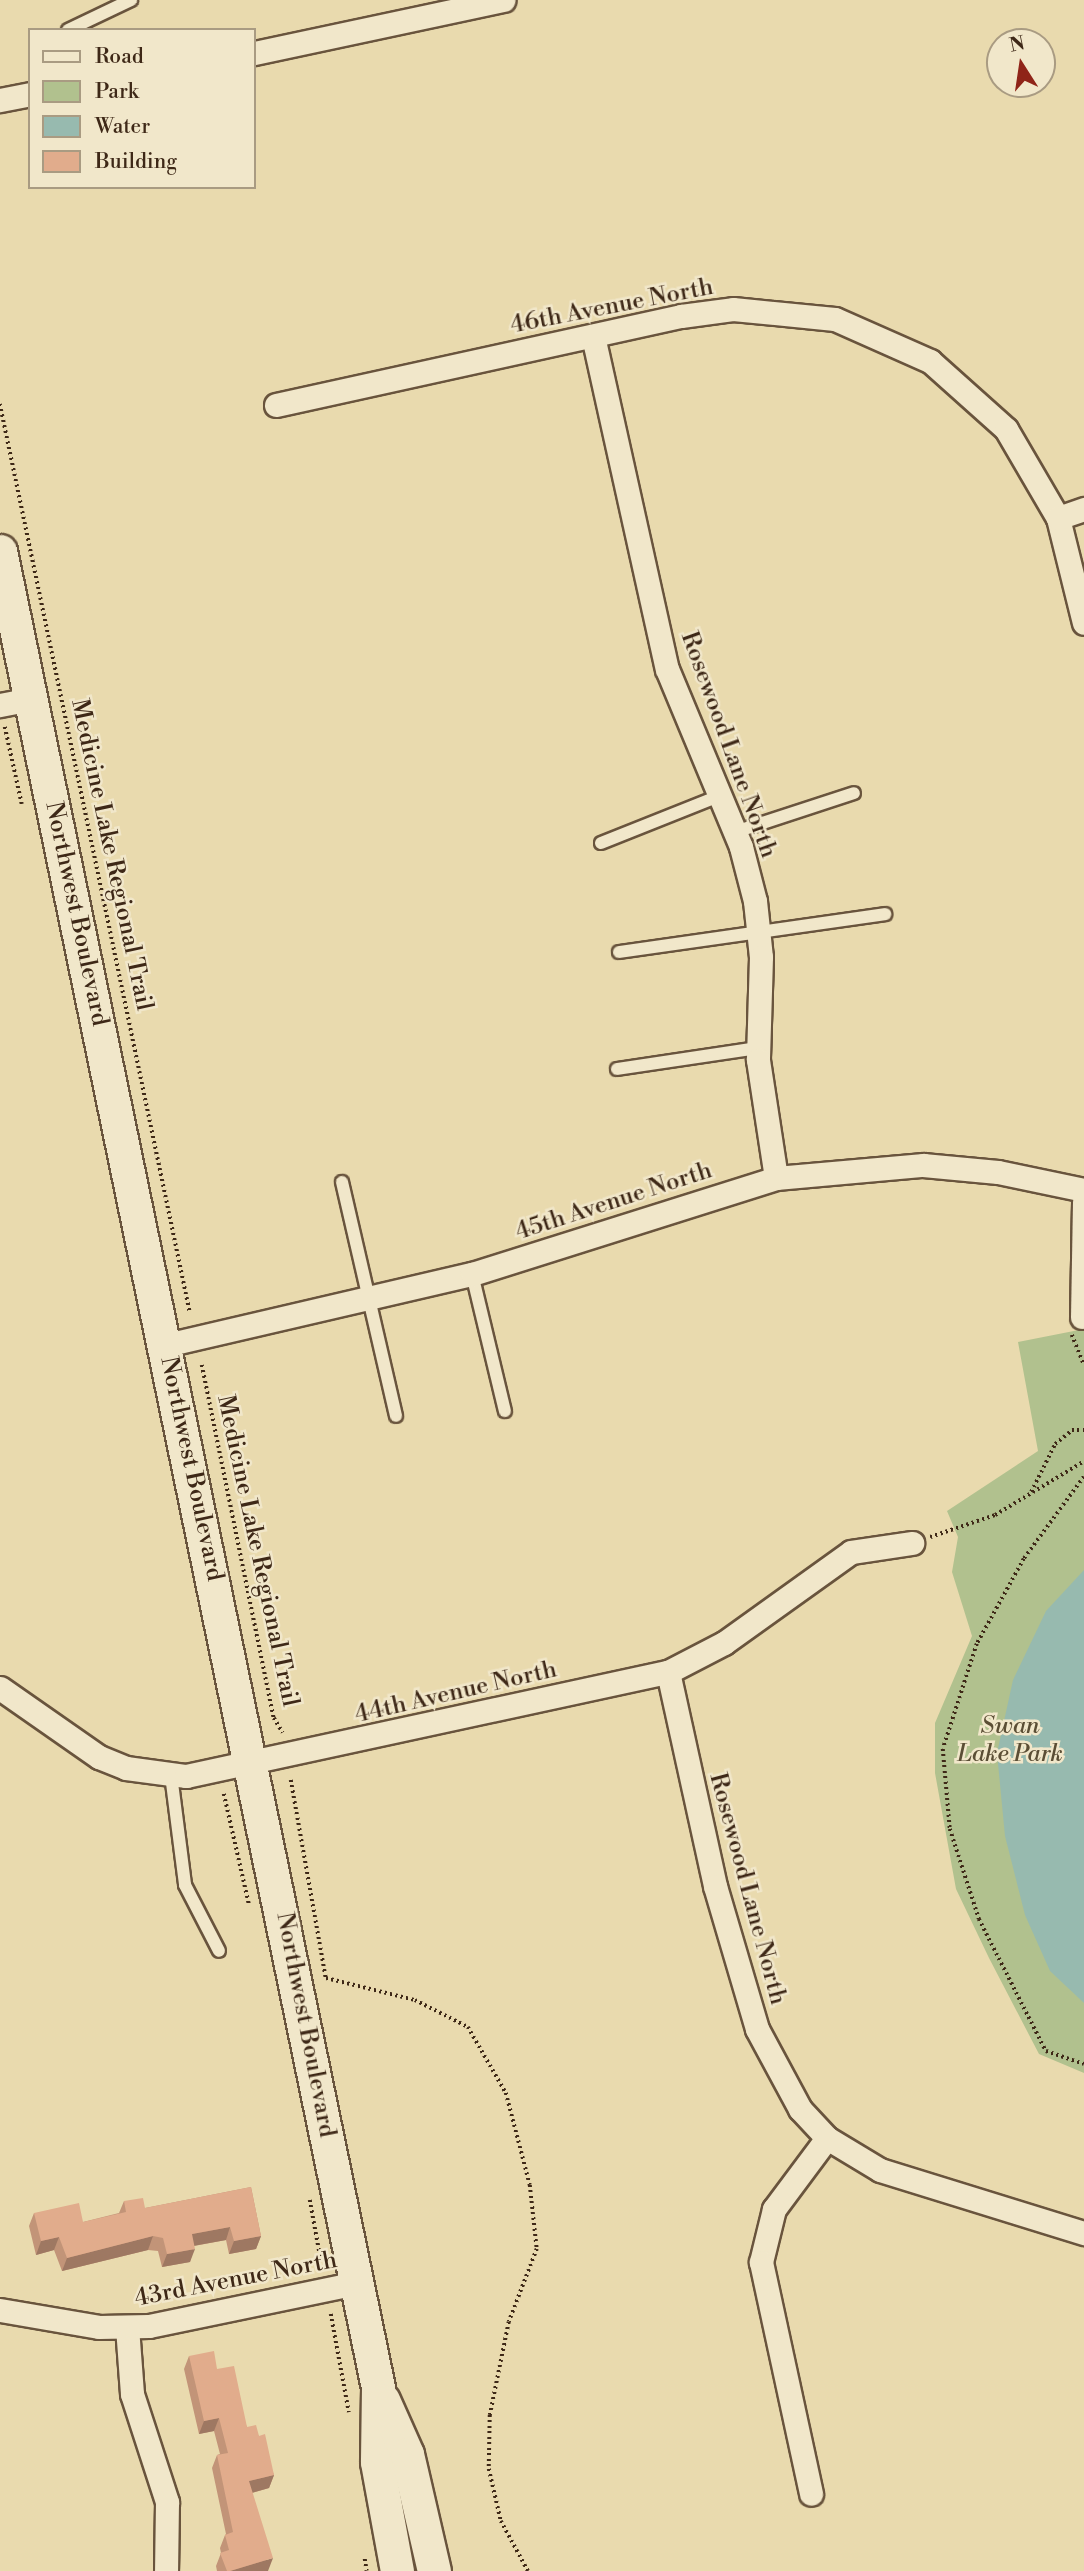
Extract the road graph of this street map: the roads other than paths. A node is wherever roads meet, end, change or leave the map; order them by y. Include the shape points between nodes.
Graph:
1 (131, 0) edge
2 (503, 0) edge
3 (72, 28) edge
4 (256, 53) edge
5 (28, 94) edge
6 (0, 100) edge
7 (593, 336) junction
8 (276, 405) dead end
9 (1084, 509) edge
10 (1058, 518) junction
11 (0, 551) edge
12 (1084, 623) edge
13 (15, 702) edge
14 (854, 793) dead end
15 (719, 796) junction
16 (735, 832) junction
17 (601, 843) dead end
18 (885, 914) dead end
19 (757, 928) junction
20 (619, 952) dead end
21 (758, 1048) junction
22 (617, 1069) dead end
23 (776, 1178) junction
24 (342, 1182) dead end
25 (1084, 1190) edge
26 (1084, 1202) edge
27 (472, 1275) junction
28 (370, 1299) junction
29 (1083, 1320) edge
30 (166, 1345) junction
31 (505, 1410) dead end
32 (396, 1416) dead end
33 (912, 1543) road end
34 (668, 1672) junction
35 (0, 1688) edge
36 (252, 1765) junction
37 (171, 1775) junction
38 (219, 1951) dead end
39 (827, 2138) junction
40 (1084, 2233) edge
41 (357, 2283) junction
42 (0, 2310) edge
43 (127, 2327) junction
44 (378, 2388) junction
45 (811, 2494) dead end
46 (166, 2571) edge
47 (397, 2571) edge
48 (434, 2571) edge

1 - 3 lane
2 - 4 street
5 - 6 street
7 - 8 street, 46th Avenue North
7 - 10 street, 46th Avenue North via 733,309 835,319 885,335 972,391 1037,471
7 - 15 street, Rosewood Lane North via 667,669
9 - 10 street
10 - 12 street, 46th Avenue North
11 - 13 main road, Northwest Boulevard
13 - 30 main road, Northwest Boulevard
14 - 16 lane
15 - 16 street, Rosewood Lane North
15 - 17 lane
16 - 19 street, Rosewood Lane North
18 - 19 lane
19 - 20 lane
19 - 21 street, Rosewood Lane North
21 - 22 lane
21 - 23 street, Rosewood Lane North
23 - 25 street, 45th Avenue North via 923,1166 998,1172
23 - 27 street, 45th Avenue North
24 - 28 lane
26 - 29 street
27 - 28 street, 45th Avenue North
27 - 31 lane
28 - 30 street, 45th Avenue North
28 - 32 lane
30 - 36 main road, Northwest Boulevard
33 - 34 street, 44th Avenue North via 852,1552 724,1643
34 - 36 street, 44th Avenue North
34 - 39 street, Rosewood Lane North via 715,1886 757,2029 800,2109
35 - 37 street, 44th Avenue North via 99,1756
36 - 37 street, 44th Avenue North
36 - 41 main road, Northwest Boulevard
37 - 38 lane via 185,1885
39 - 40 street via 880,2170
39 - 45 street via 774,2209 761,2262
41 - 43 street, 43rd Avenue North
41 - 44 main road, Northwest Boulevard
42 - 43 street, 43rd Avenue North
43 - 46 street via 132,2394 167,2502
44 - 47 main road, Northwest Boulevard via 377,2462
44 - 48 main road, Northwest Boulevard via 407,2454

